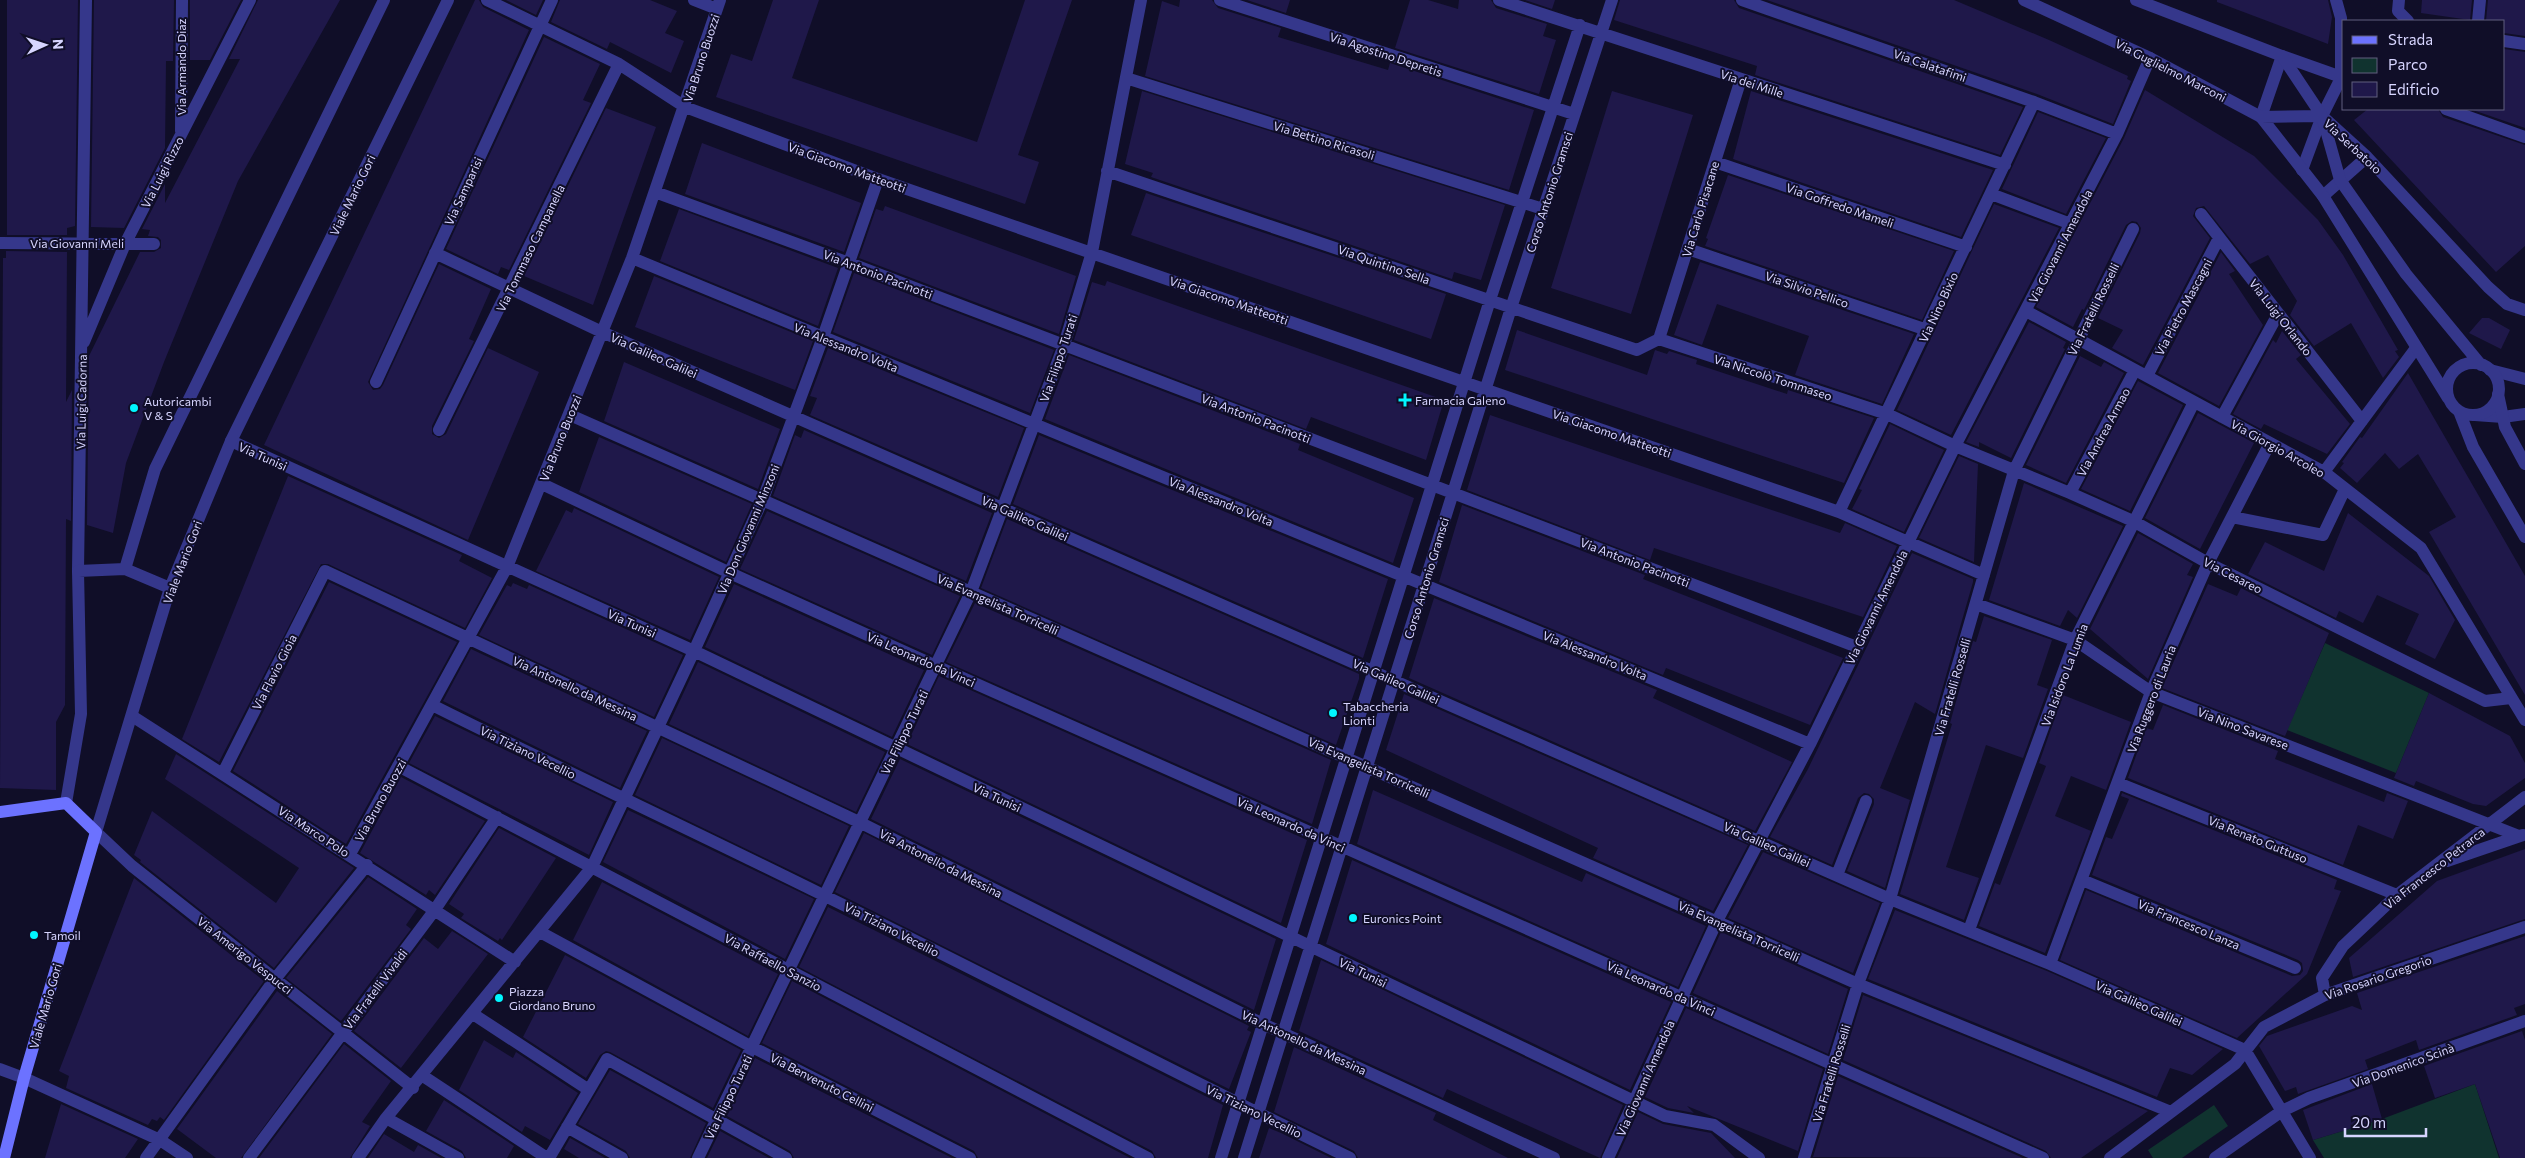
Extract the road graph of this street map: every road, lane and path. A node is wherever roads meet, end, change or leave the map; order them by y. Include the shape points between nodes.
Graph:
1 (86, 0) edge
2 (182, 0) edge
3 (250, 0) edge
4 (384, 0) edge
5 (448, 0) edge
6 (487, 0) edge
7 (552, 0) edge
8 (694, 0) edge
9 (1141, 0) edge
10 (1220, 0) edge
11 (1499, 0) edge
12 (1612, 0) edge
13 (1742, 0) edge
14 (2024, 0) edge
15 (2136, 0) edge
16 (2336, 0) edge
17 (2399, 0) edge
18 (2480, 0) edge
19 (719, 5) edge
20 (2407, 20) edge
21 (2478, 20) edge
22 (539, 24) junction
23 (1580, 25) junction
24 (1601, 32) junction
25 (2505, 41) edge
26 (2525, 44) edge
27 (2282, 56) junction
28 (2150, 58) junction
29 (619, 64) junction
30 (1126, 78) junction
31 (2342, 78) edge
32 (1741, 79) junction
33 (2034, 102) junction
34 (685, 107) junction
35 (1553, 108) junction
36 (2449, 110) edge
37 (1574, 114) junction
38 (2322, 116) junction
39 (2261, 117) junction
40 (181, 134) junction
41 (2117, 134) junction
42 (2525, 136) edge
43 (2367, 157) junction
44 (1715, 162) junction
45 (2005, 165) junction
46 (2302, 170) junction
47 (1107, 171) junction
48 (878, 180) junction
49 (2340, 180) junction
50 (655, 192) junction
51 (1991, 194) junction
52 (2323, 196) junction
53 (1522, 202) junction
54 (1543, 209) junction
55 (2200, 214) dead end
56 (2071, 224) junction
57 (2133, 229) dead end
58 (2219, 238) junction
59 (0, 243) edge
60 (83, 244) junction
61 (125, 244) junction
62 (154, 244) dead end
63 (1966, 247) junction
64 (1688, 249) junction
65 (1092, 252) junction
66 (435, 253) junction
67 (632, 258) junction
68 (849, 263) junction
69 (509, 290) junction
70 (1490, 300) junction
71 (1511, 308) junction
72 (2525, 310) edge
73 (2026, 311) junction
74 (2278, 314) junction
75 (1927, 330) junction
76 (602, 332) junction
77 (823, 337) junction
78 (1659, 339) junction
79 (2078, 339) junction
80 (1064, 345) junction
81 (81, 348) junction
82 (2416, 348) junction
83 (2486, 367) junction
84 (2135, 370) junction
85 (2147, 376) junction
86 (2525, 379) edge
87 (376, 382) dead end
88 (1465, 382) junction
89 (1486, 390) junction
90 (2498, 394) junction
91 (2448, 398) junction
92 (2194, 402) junction
93 (2458, 411) junction
94 (570, 414) junction
95 (1887, 414) junction
96 (2525, 414) edge
97 (2475, 415) junction
98 (793, 416) junction
99 (2503, 417) junction
100 (2222, 418) junction
101 (2362, 421) junction
102 (1034, 424) junction
103 (440, 430) dead end
104 (231, 441) junction
105 (2270, 444) junction
106 (1955, 446) junction
107 (2525, 464) edge
108 (2014, 471) junction
109 (2324, 472) junction
110 (542, 484) junction
111 (1432, 485) junction
112 (2345, 489) junction
113 (1453, 493) junction
114 (2070, 493) junction
115 (763, 499) junction
116 (1003, 508) junction
117 (1839, 512) junction
118 (2232, 517) junction
119 (2133, 521) junction
120 (2525, 537) edge
121 (1908, 541) junction
122 (2208, 563) junction
123 (507, 567) junction
124 (125, 569) junction
125 (78, 571) junction
126 (326, 571) joint
127 (730, 573) junction
128 (1984, 575) junction
129 (1404, 576) junction
130 (1424, 585) junction
131 (170, 588) junction
132 (971, 592) junction
133 (1976, 604) junction
134 (468, 638) junction
135 (2075, 640) junction
136 (1857, 647) junction
137 (694, 651) junction
138 (936, 666) junction
139 (1374, 672) junction
140 (1395, 681) junction
141 (2151, 692) junction
142 (2511, 698) junction
143 (432, 705) junction
144 (132, 716) junction
145 (2525, 720) edge
146 (659, 727) junction
147 (1810, 744) junction
148 (896, 749) junction
149 (1347, 758) junction
150 (398, 766) junction
151 (1368, 767) junction
152 (223, 773) junction
153 (2118, 783) junction
154 (2525, 797) edge
155 (625, 801) junction
156 (1866, 801) dead end
157 (66, 803) junction
158 (0, 812) edge
159 (497, 817) junction
160 (861, 823) junction
161 (2490, 824) junction
162 (96, 832) junction
163 (2522, 835) edge
164 (1323, 838) junction
165 (1760, 842) junction
166 (1343, 847) junction
167 (350, 854) junction
168 (2437, 864) junction
169 (367, 865) junction
170 (592, 867) junction
171 (1837, 875) junction
172 (2082, 880) junction
173 (2397, 895) junction
174 (825, 896) junction
175 (1890, 899) junction
176 (434, 911) junction
177 (1717, 921) junction
178 (2525, 927) edge
179 (1969, 930) junction
180 (540, 932) junction
181 (1291, 938) junction
182 (1311, 947) junction
183 (515, 962) junction
184 (2050, 964) junction
185 (2295, 968) dead end
186 (789, 970) junction
187 (275, 979) junction
188 (1858, 984) junction
189 (2325, 995) junction
190 (1681, 997) junction
191 (473, 1014) junction
192 (2525, 1021) edge
193 (1263, 1024) junction
194 (342, 1033) junction
195 (1283, 1033) junction
196 (752, 1047) junction
197 (2245, 1050) junction
198 (1834, 1065) junction
199 (0, 1069) edge
200 (423, 1076) junction
201 (24, 1078) junction
202 (413, 1088) junction
203 (589, 1090) junction
204 (1636, 1102) junction
205 (1238, 1104) junction
206 (2282, 1111) junction
207 (2171, 1112) junction
208 (1258, 1114) junction
209 (386, 1118) junction
210 (716, 1119) junction
211 (567, 1127) junction
212 (160, 1140) junction
213 (4, 1158) edge
214 (146, 1158) edge
215 (187, 1158) edge
216 (250, 1158) edge
217 (358, 1158) edge
218 (456, 1158) edge
219 (548, 1158) edge
220 (622, 1158) edge
221 (698, 1158) edge
222 (786, 1158) edge
223 (970, 1158) edge
224 (1148, 1158) edge
225 (1221, 1158) edge
226 (1244, 1158) edge
227 (1350, 1158) edge
228 (1554, 1158) edge
229 (1608, 1158) edge
230 (1759, 1158) edge
231 (1804, 1158) edge
232 (2043, 1158) edge
233 (2110, 1158) edge
234 (2215, 1158) edge
235 (2310, 1158) edge

1 - 60 street, Via Luigi Cadorna
2 - 40 street, Via Armando Diaz
3 - 40 street, Via Luigi Rizzo
4 - 124 street via 155,469
5 - 104 street, Viale Mario Gori
6 - 22 street, Via Giacomo Matteotti
7 - 22 street, Via Samparisi
8 - 19 street
9 - 30 street, Via Filippo Turati
10 - 35 street, Via Agostino Depretis
11 - 23 street, Via dei Mille
12 - 24 street, Corso Antonio Gramsci
13 - 33 street, Via Calatafimi
14 - 28 street, Via Guglielmo Marconi
15 - 27 street
16 - 31 street via 2341,18
17 - 20 street via 2398,11
18 - 21 street
19 - 34 street, Via Bruno Buozzi
22 - 29 street, Via Giacomo Matteotti
22 - 66 street, Via Samparisi
23 - 24 street, Via dei Mille
23 - 35 street, Corso Antonio Gramsci
24 - 32 street, Via dei Mille
24 - 37 street, Corso Antonio Gramsci
25 - 26 street
27 - 31 street
27 - 38 street
27 - 39 street
28 - 39 street, Via Guglielmo Marconi
28 - 41 street, Via Giovanni Amendola
29 - 34 street, Via Giacomo Matteotti
29 - 69 street, Via Tommaso Campanella
30 - 47 street, Via Filippo Turati
30 - 53 street, Via Bettino Ricasoli
31 - 38 street
32 - 44 street, Via Carlo Pisacane
32 - 45 street, Via dei Mille
33 - 41 street, Via Calatafimi
33 - 45 street, Via Nino Bixio
34 - 48 street, Via Giacomo Matteotti
34 - 50 street, Via Bruno Buozzi
35 - 37 street, Via Agostino Depretis
35 - 53 street, Corso Antonio Gramsci
36 - 42 street
37 - 54 street, Corso Antonio Gramsci
38 - 39 street, Via Guglielmo Marconi
38 - 43 street, Via Serbatoio
38 - 46 street
38 - 49 street, Via Serbatoio
39 - 46 street
40 - 61 street, Via Luigi Rizzo
41 - 56 street, Via Giovanni Amendola
43 - 49 street
43 - 72 street, Via Serbatoio via 2507,304
44 - 63 street, Via Goffredo Mameli
44 - 64 street, Via Carlo Pisacane
45 - 51 street, Via Nino Bixio
46 - 52 street
47 - 65 street, Via Filippo Turati
47 - 70 street, Via Quintino Sella
48 - 65 street, Via Giacomo Matteotti
48 - 68 street, Via Don Giovanni Minzoni
49 - 52 street
49 - 83 street, Via Serbatoio via 2406,274
50 - 67 street, Via Bruno Buozzi
50 - 68 street, Via Antonio Pacinotti
51 - 56 street
51 - 63 street, Via Nino Bixio
52 - 82 street
53 - 54 street, Via Bettino Ricasoli
53 - 70 street, Corso Antonio Gramsci
54 - 71 street, Corso Antonio Gramsci
55 - 58 street, Via Luigi Orlando
56 - 73 street, Via Giovanni Amendola
57 - 79 street, Via Fratelli Rosselli
58 - 74 street, Via Luigi Orlando
58 - 85 street, Via Pietro Mascagni
59 - 60 street, Via Giovanni Meli
60 - 61 street, Via Giovanni Meli
60 - 81 street, Via Luigi Cadorna
61 - 62 street, Via Giovanni Meli
61 - 81 street, Via Luigi Rizzo
63 - 75 street, Via Nino Bixio
64 - 75 street, Via Silvio Pellico
64 - 78 street, Via Carlo Pisacane
65 - 80 street, Via Filippo Turati
65 - 88 street, Via Giacomo Matteotti
66 - 69 street, Via Galileo Galilei
66 - 87 street, Via Samparisi
67 - 76 street, Via Bruno Buozzi
67 - 77 street, Via Alessandro Volta
68 - 77 street, Via Don Giovanni Minzoni
68 - 80 street, Via Antonio Pacinotti
69 - 76 street, Via Galileo Galilei
69 - 103 street, Via Tommaso Campanella
70 - 71 street, Via Quintino Sella
70 - 88 street, Corso Antonio Gramsci
71 - 78 street, Via Quintino Sella via 1637,350
71 - 89 street, Corso Antonio Gramsci
73 - 79 street, Via Giorgio Arcoleo
73 - 106 street, Via Giovanni Amendola
74 - 100 street
74 - 101 street, Via Luigi Orlando
75 - 95 street, Via Nino Bixio
76 - 94 street, Via Bruno Buozzi
76 - 98 street, Via Galileo Galilei
77 - 98 street, Via Don Giovanni Minzoni
77 - 102 street, Via Alessandro Volta
78 - 95 street, Via Niccolò Tommaseo
79 - 84 street, Via Giorgio Arcoleo
79 - 108 street, Via Fratelli Rosselli
80 - 102 street, Via Filippo Turati
80 - 111 street, Via Antonio Pacinotti
81 - 125 street, Via Luigi Cadorna
82 - 91 street
82 - 101 street
83 - 86 street
83 - 90 street via 2496,377
83 - 91 street via 2471,363 2453,372 2448,382
84 - 85 street, Via Giorgio Arcoleo
84 - 114 street, Via Andrea Armao
85 - 92 street, Via Giorgio Arcoleo
88 - 89 street, Via Giacomo Matteotti
88 - 111 street, Corso Antonio Gramsci
89 - 113 street, Corso Antonio Gramsci
89 - 117 street, Via Giacomo Matteotti
90 - 97 street via 2490,409
90 - 99 street
91 - 93 street
92 - 100 street, Via Giorgio Arcoleo
92 - 119 street, Via Isidoro La Lumia
93 - 97 street
93 - 120 street via 2473,447
94 - 110 street, Via Bruno Buozzi
94 - 115 street, Via Evangelista Torricelli
95 - 106 street, Via Niccolò Tommaseo
95 - 117 street, Via Nino Bixio
96 - 99 street
97 - 99 street
98 - 115 street, Via Don Giovanni Minzoni
98 - 116 street, Via Galileo Galilei
99 - 107 street
100 - 105 street, Via Giorgio Arcoleo
101 - 109 street
102 - 116 street, Via Filippo Turati
102 - 129 street, Via Alessandro Volta
104 - 123 street, Via Tunisi
104 - 131 street, Viale Mario Gori
105 - 109 street, Via Giorgio Arcoleo
105 - 118 street, Via Ruggero di Lauria
106 - 108 street, Via Cesareo
106 - 121 street, Via Giovanni Amendola
108 - 114 street, Via Cesareo
108 - 128 street, Via Fratelli Rosselli
109 - 112 street, Via Giorgio Arcoleo
110 - 123 street, Via Bruno Buozzi
110 - 127 street, Via Leonardo da Vinci
111 - 113 street, Via Antonio Pacinotti
111 - 129 street, Corso Antonio Gramsci
112 - 118 street via 2323,535
112 - 142 street, Via Giorgio Arcoleo via 2421,548
113 - 130 street, Corso Antonio Gramsci
113 - 136 street, Via Antonio Pacinotti
114 - 119 street, Via Cesareo
115 - 127 street, Via Don Giovanni Minzoni
115 - 132 street, Via Evangelista Torricelli
116 - 132 street, Via Filippo Turati
116 - 139 street, Via Galileo Galilei
117 - 121 street, Via Giacomo Matteotti
118 - 122 street, Via Ruggero di Lauria
119 - 122 street, Via Cesareo
119 - 135 street, Via Isidoro La Lumia
121 - 128 street, Via Giacomo Matteotti
121 - 136 street, Via Giovanni Amendola
122 - 141 street, Via Ruggero di Lauria
122 - 142 street, Via Cesareo via 2485,701
123 - 134 street, Via Bruno Buozzi
123 - 137 street, Via Tunisi
124 - 125 street
124 - 131 street
125 - 157 street, Via Luigi Cadorna via 81,714
126 - 134 street, Via Antonello da Messina
126 - 152 street, Via Flavio Gioia
127 - 137 street, Via Don Giovanni Minzoni
127 - 138 street, Via Leonardo da Vinci
128 - 133 street, Via Fratelli Rosselli
129 - 130 street, Via Alessandro Volta
129 - 139 street, Corso Antonio Gramsci
130 - 140 street, Corso Antonio Gramsci
130 - 147 street, Via Alessandro Volta
131 - 144 street, Viale Mario Gori
132 - 138 street, Via Filippo Turati
132 - 149 street, Via Evangelista Torricelli
133 - 135 street, Via Nino Savarese
133 - 175 street, Via Fratelli Rosselli
134 - 143 street, Via Bruno Buozzi
134 - 146 street, Via Antonello da Messina
135 - 141 street, Via Nino Savarese
135 - 179 street, Via Isidoro La Lumia
136 - 147 street, Via Giovanni Amendola
137 - 146 street, Via Don Giovanni Minzoni
137 - 148 street, Via Tunisi
138 - 148 street, Via Filippo Turati
138 - 164 street, Via Leonardo da Vinci
139 - 140 street, Via Galileo Galilei
139 - 149 street, Corso Antonio Gramsci
140 - 151 street, Corso Antonio Gramsci
140 - 165 street, Via Galileo Galilei
141 - 153 street, Via Ruggero di Lauria
141 - 161 street, Via Nino Savarese
142 - 145 street, Via Giorgio Arcoleo
143 - 150 street, Via Bruno Buozzi
143 - 155 street, Via Tiziano Vecellio
144 - 152 street, Via Marco Polo
144 - 162 street, Viale Mario Gori
146 - 155 street, Via Don Giovanni Minzoni
146 - 160 street, Via Antonello da Messina
147 - 165 street, Via Giovanni Amendola
148 - 160 street, Via Filippo Turati
148 - 181 street, Via Tunisi
149 - 151 street, Via Evangelista Torricelli
149 - 164 street, Corso Antonio Gramsci
150 - 159 street, Via Raffaello Sanzio
150 - 167 street, Via Bruno Buozzi
151 - 166 street, Corso Antonio Gramsci
151 - 177 street, Via Evangelista Torricelli
152 - 167 street, Via Marco Polo
153 - 172 street, Via Ruggero di Lauria
153 - 173 street, Via Renato Guttuso
154 - 161 street, Via Francesco Petrarca
155 - 170 street, Via Don Giovanni Minzoni
155 - 174 street, Via Tiziano Vecellio
156 - 171 street
157 - 158 main road
157 - 162 main road
159 - 170 street, Via Raffaello Sanzio
159 - 176 street, Via Fratelli Vivaldi
160 - 174 street, Via Filippo Turati
160 - 193 street, Via Antonello da Messina
161 - 163 street, Via Nino Savarese
161 - 168 street, Via Francesco Petrarca
162 - 187 street, Via Amerigo Vespucci via 132,866
162 - 201 main road, Viale Mario Gori
163 - 168 street
164 - 166 street, Via Leonardo da Vinci
164 - 181 street, Corso Antonio Gramsci
165 - 171 street, Via Galileo Galilei
165 - 177 street, Via Giovanni Amendola
166 - 182 street, Corso Antonio Gramsci
166 - 190 street, Via Leonardo da Vinci
167 - 169 street, Via Marco Polo
168 - 173 street, Via Francesco Petrarca
169 - 176 street, Via Marco Polo
169 - 187 street
170 - 180 street, Via Don Giovanni Minzoni
170 - 186 street, Via Raffaello Sanzio
171 - 175 street, Via Galileo Galilei
172 - 184 street, Via Ruggero di Lauria
172 - 185 street, Via Francesco Lanza
173 - 189 street, Via Francesco Petrarca via 2343,946 2322,978
174 - 186 street, Via Filippo Turati
174 - 205 street, Via Tiziano Vecellio
175 - 179 street, Via Galileo Galilei
175 - 188 street, Via Fratelli Rosselli
176 - 183 street, Via Marco Polo
176 - 194 street, Via Fratelli Vivaldi
177 - 188 street, Via Evangelista Torricelli
177 - 190 street, Via Giovanni Amendola
178 - 189 street, Via Rosario Gregorio
179 - 184 street, Via Galileo Galilei
180 - 183 street, Via Don Giovanni Minzoni
180 - 196 street, Via Benvenuto Cellini
181 - 182 street, Via Tunisi
181 - 193 street, Corso Antonio Gramsci
182 - 195 street, Corso Antonio Gramsci
182 - 204 street, Via Tunisi
183 - 191 street, Via Don Giovanni Minzoni
184 - 197 street, Via Galileo Galilei
186 - 196 street, Via Filippo Turati
186 - 224 street, Via Raffaello Sanzio
187 - 194 street, Via Amerigo Vespucci
187 - 212 street
188 - 198 street, Via Fratelli Rosselli
188 - 207 street, Via Evangelista Torricelli
189 - 197 street, Via Rosario Gregorio via 2264,1027
190 - 198 street, Via Leonardo da Vinci
190 - 204 street, Via Giovanni Amendola
191 - 200 street, Via Don Giovanni Minzoni
191 - 203 street
192 - 206 street, Via Domenico Scinà via 2309,1098
193 - 195 street, Via Antonello da Messina
193 - 205 street, Corso Antonio Gramsci
194 - 202 street, Via Amerigo Vespucci
194 - 216 street, Via Fratelli Vivaldi
195 - 208 street, Corso Antonio Gramsci
195 - 228 street, Via Antonello da Messina
196 - 210 street, Via Filippo Turati
196 - 223 street, Via Benvenuto Cellini
197 - 206 street
197 - 207 street, Via Rosario Gregorio via 2235,1064
198 - 231 street, Via Fratelli Rosselli
198 - 232 street, Via Leonardo da Vinci
199 - 201 street
200 - 202 street, Via Don Giovanni Minzoni
200 - 219 street
201 - 212 street
201 - 213 main road, Viale Mario Gori
202 - 209 street, Via Don Giovanni Minzoni
203 - 210 street via 607,1059
203 - 211 street
204 - 229 street, Via Giovanni Amendola
204 - 230 street, Via Tunisi via 1665,1116 1714,1125
205 - 208 street, Via Tiziano Vecellio
205 - 225 street, Corso Antonio Gramsci
206 - 234 street, Via Domenico Scinà
206 - 235 street
207 - 233 street, Via Rosario Gregorio
208 - 226 street, Corso Antonio Gramsci
208 - 227 street, Via Tiziano Vecellio
209 - 217 street, Via Don Giovanni Minzoni
209 - 218 street
210 - 221 street, Via Filippo Turati
210 - 222 street
211 - 219 street
211 - 220 street
212 - 214 street
212 - 215 street

